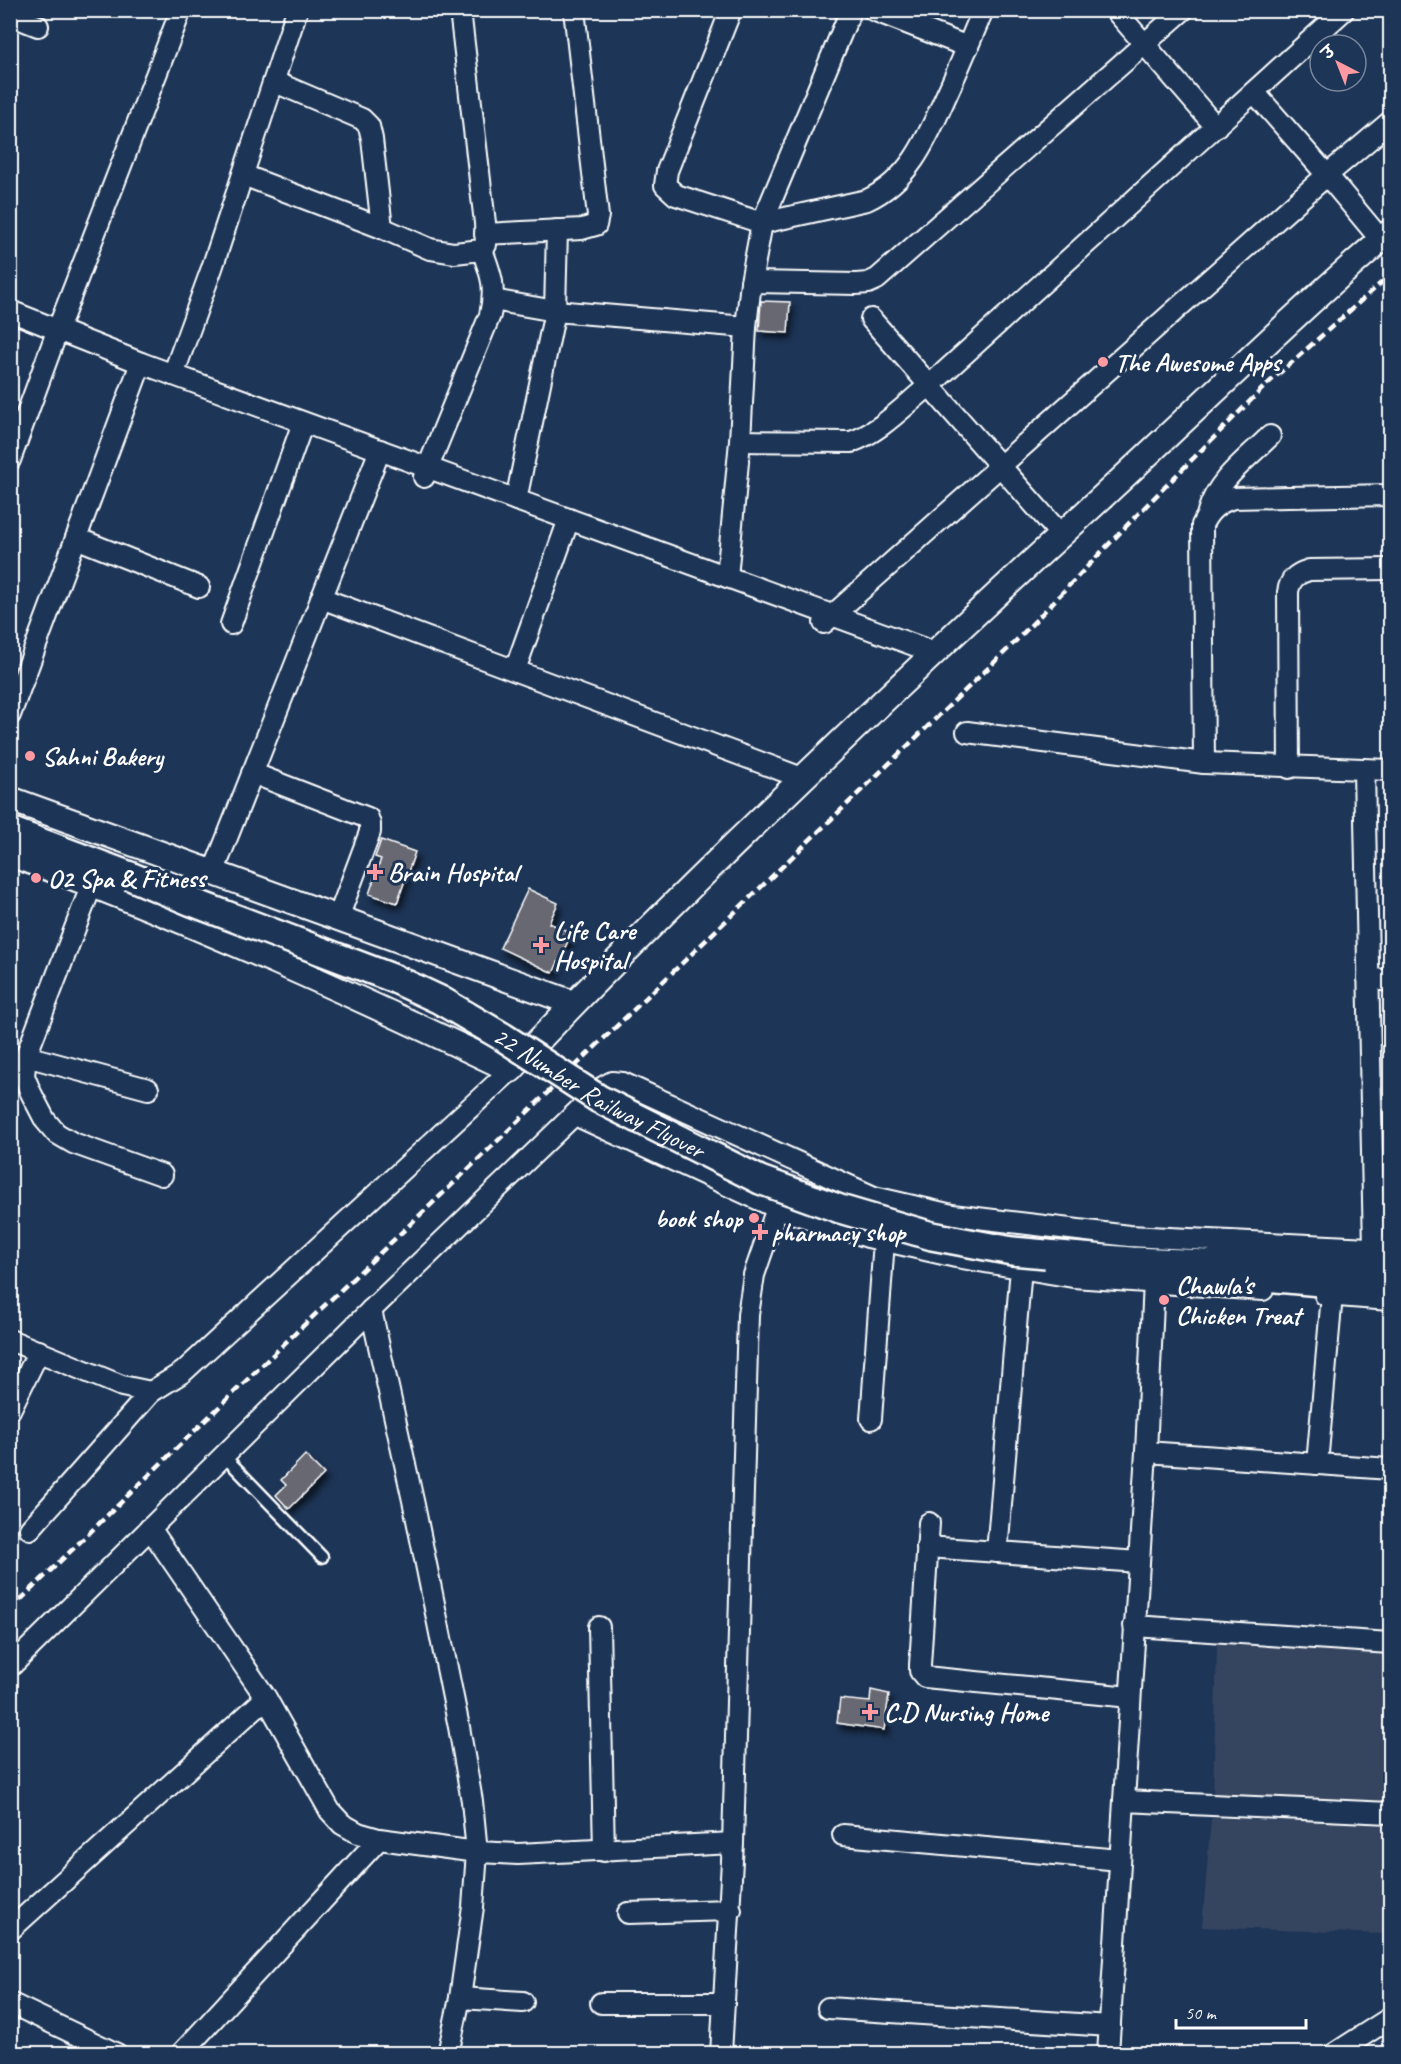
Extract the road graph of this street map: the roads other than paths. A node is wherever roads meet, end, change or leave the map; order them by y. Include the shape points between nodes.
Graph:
1 (181, 10) edge
2 (297, 10) edge
3 (460, 10) edge
4 (574, 10) edge
5 (731, 10) edge
6 (851, 10) edge
7 (873, 10) edge
8 (983, 10) edge
9 (1115, 10) edge
10 (1183, 10) edge
11 (1344, 10) edge
12 (10, 15) edge
13 (38, 26) dead end
14 (1144, 45) junction
15 (968, 47) junction
16 (275, 82) junction
17 (1254, 92) junction
18 (1390, 122) edge
19 (1216, 127) junction
20 (243, 175) junction
21 (1327, 176) junction
22 (762, 223) junction
23 (382, 228) junction
24 (557, 230) junction
25 (1386, 236) edge
26 (484, 242) junction
27 (751, 282) junction
28 (493, 300) junction
29 (10, 311) edge
30 (555, 311) junction
31 (872, 319) dead end
32 (10, 324) edge
33 (746, 327) junction
34 (56, 335) junction
35 (139, 369) junction
36 (173, 375) junction
37 (929, 386) junction
38 (300, 431) junction
39 (1270, 436) dead end
40 (740, 441) junction
41 (378, 455) junction
42 (10, 460) edge
43 (999, 466) junction
44 (426, 472) junction
45 (1390, 495) edge
46 (516, 500) junction
47 (1207, 515) junction
48 (567, 524) junction
49 (1061, 535) junction
50 (76, 538) junction
51 (1390, 569) edge
52 (727, 577) junction
53 (199, 587) dead end
54 (321, 598) junction
55 (827, 620) junction
56 (231, 624) dead end
57 (929, 656) junction
58 (515, 670) junction
59 (10, 715) edge
60 (967, 732) dead end
61 (1203, 763) junction
62 (1289, 768) junction
63 (1390, 770) edge
64 (1364, 771) junction
65 (252, 773) junction
66 (802, 777) junction
67 (10, 800) edge
68 (10, 831) edge
69 (10, 854) edge
70 (213, 873) junction
71 (93, 884) junction
72 (338, 918) junction
73 (1368, 978) junction
74 (1390, 981) edge
75 (573, 1003) junction
76 (26, 1056) junction
77 (511, 1070) junction
78 (148, 1089) dead end
79 (575, 1115) junction
80 (162, 1175) dead end
81 (777, 1208) junction
82 (884, 1241) junction
83 (1385, 1254) edge
84 (1209, 1264) junction
85 (1021, 1268) junction
86 (1154, 1281) junction
87 (1390, 1284) edge
88 (1332, 1295) junction
89 (1390, 1300) edge
90 (371, 1310) junction
91 (10, 1340) edge
92 (39, 1351) junction
93 (151, 1392) junction
94 (10, 1410) edge
95 (871, 1419) dead end
96 (1146, 1452) junction
97 (224, 1455) junction
98 (1317, 1464) junction
99 (1390, 1469) edge
100 (929, 1523) dead end
101 (150, 1528) junction
102 (30, 1529) dead end
103 (927, 1547) junction
104 (997, 1552) junction
105 (322, 1557) dead end
106 (1139, 1562) junction
107 (1134, 1626) junction
108 (599, 1627) dead end
109 (1390, 1643) edge
110 (10, 1667) edge
111 (1130, 1696) junction
112 (266, 1698) junction
113 (1124, 1801) junction
114 (1390, 1814) edge
115 (843, 1835) dead end
116 (379, 1839) junction
117 (733, 1844) junction
118 (604, 1851) junction
119 (477, 1852) junction
120 (1120, 1860) junction
121 (730, 1910) junction
122 (628, 1913) dead end
123 (10, 1930) edge
124 (460, 1998) junction
125 (523, 2002) dead end
126 (10, 2003) edge
127 (601, 2003) dead end
128 (724, 2003) junction
129 (828, 2008) dead end
130 (1390, 2018) edge
131 (1110, 2026) junction
132 (111, 2052) edge
133 (181, 2054) edge
134 (448, 2054) edge
135 (722, 2054) edge
136 (1108, 2054) edge
137 (1334, 2054) edge

1 - 34 street
2 - 16 street
3 - 26 street
4 - 24 street via 598,216 596,225 588,228
5 - 22 street via 667,171 665,185 676,195
6 - 22 street
7 - 15 street
8 - 15 street
9 - 14 street
10 - 14 street
11 - 17 street
12 - 13 street
14 - 19 street
14 - 27 street via 877,279 855,284
15 - 22 street via 924,145 897,181 867,200
16 - 20 street
16 - 23 street via 356,115 369,126
17 - 19 street
17 - 21 street
18 - 21 street
19 - 37 street
20 - 23 street
20 - 36 street
21 - 25 street
21 - 43 street
22 - 27 street
23 - 26 street via 443,253
24 - 26 street
24 - 30 street
25 - 49 street
26 - 28 street via 493,277
27 - 33 street
28 - 30 street
28 - 44 street
29 - 34 street
30 - 33 street
30 - 46 street
31 - 37 street
32 - 34 street
33 - 40 street
34 - 35 street
34 - 42 street
35 - 36 street
35 - 38 street
35 - 50 street
36 - 41 street
37 - 40 street via 874,430 851,442
37 - 43 street
38 - 41 street
38 - 56 street
39 - 47 street via 1220,485
40 - 52 street
41 - 44 street
41 - 54 street
43 - 49 street
43 - 55 street
44 - 46 street
44 - 48 street
45 - 47 street via 1233,498 1220,502
46 - 48 street
47 - 61 street via 1202,525
48 - 52 street
48 - 55 street
48 - 58 street
49 - 57 street
50 - 53 street
50 - 59 street
51 - 62 street via 1309,570 1290,583
52 - 55 street
54 - 58 street
54 - 65 street
55 - 57 street
57 - 66 street
58 - 66 street
60 - 61 street
61 - 62 street
62 - 64 street
63 - 64 street
64 - 73 street
65 - 70 street
65 - 72 street via 368,818 370,832
66 - 75 street
67 - 70 street
68 - 84 main road, 22 Number Railway Flyover, bridge via 395,979 503,1037 599,1099 760,1180 840,1209 932,1236 1012,1251
69 - 71 street
70 - 72 street
71 - 76 street
71 - 77 street via 386,1011
72 - 75 street
73 - 74 street
73 - 83 street
75 - 77 street
76 - 78 street
76 - 80 street via 24,1076 30,1093 56,1133 73,1143
77 - 93 street via 183,1372
79 - 81 street
79 - 83 street via 603,1087 612,1082 623,1083 874,1197 952,1215 1129,1236
79 - 90 street
81 - 82 street
81 - 117 street via 754,1275 748,1315
82 - 85 street
82 - 95 street
83 - 84 main road, 22 Number Railway Flyover via 1249,1256
84 - 87 main road, 22 Number Railway Flyover via 1241,1275
85 - 86 street via 1073,1277
85 - 104 street
86 - 88 street
86 - 96 street
88 - 89 street
88 - 98 street
90 - 97 street
90 - 119 street via 459,1727
91 - 92 street
92 - 93 street via 122,1386
92 - 94 street
93 - 102 street
96 - 98 street
96 - 106 street
97 - 101 street
97 - 105 lane
98 - 99 street
100 - 103 street
101 - 110 street
101 - 112 street
103 - 104 street
103 - 111 street via 920,1665 924,1677
104 - 106 street
106 - 107 street
107 - 109 street
107 - 111 street
108 - 118 street
111 - 113 street
112 - 116 street via 330,1810 342,1824
112 - 123 street
113 - 114 street
113 - 120 street
115 - 120 street
116 - 119 street
116 - 133 street
117 - 118 street
117 - 121 street
118 - 119 street
119 - 124 street
120 - 131 street
121 - 122 street
121 - 128 street
124 - 125 street
124 - 134 street
126 - 132 street
127 - 128 street
128 - 135 street
129 - 131 street
130 - 137 street
131 - 136 street

